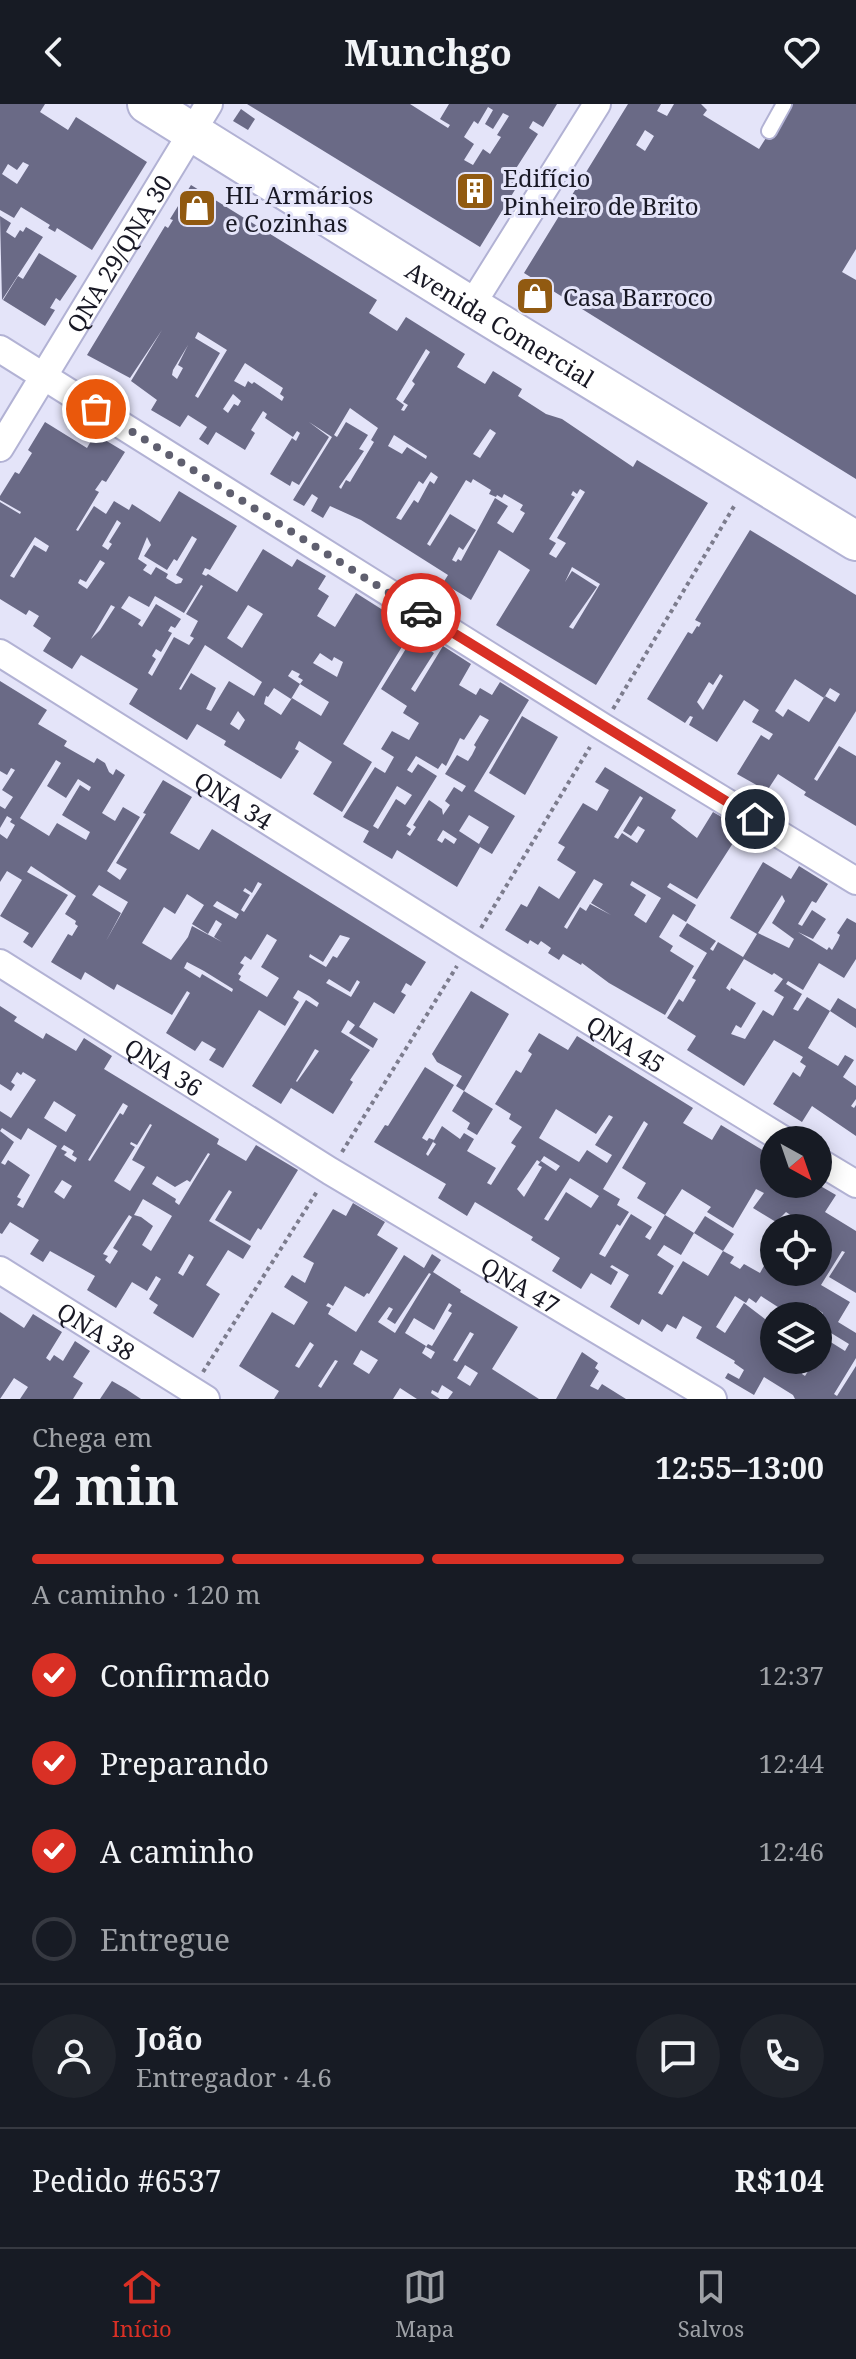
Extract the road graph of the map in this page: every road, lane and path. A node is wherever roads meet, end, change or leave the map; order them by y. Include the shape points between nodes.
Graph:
1 (147, 104) edge
2 (597, 104) edge
3 (784, 104) edge
4 (200, 118) edge
5 (769, 131) dead end
6 (471, 306) junction
7 (0, 349) edge
8 (43, 376) junction
9 (0, 448) edge
10 (751, 477) junction
11 (856, 541) edge
12 (0, 653) edge
13 (603, 727) junction
14 (856, 881) edge
15 (469, 947) junction
16 (0, 963) edge
17 (761, 1126) edge
18 (832, 1169) edge
19 (330, 1171) junction
20 (856, 1184) edge
21 (0, 1270) edge
22 (199, 1395) edge
23 (713, 1399) edge

1 - 4 main road, Avenida Comercial
2 - 6 street
3 - 5 lane
4 - 6 main road, Avenida Comercial
4 - 8 street, QNA 29/QNA 30
6 - 10 main road, Avenida Comercial
7 - 8 street
8 - 9 street, QNA 29/QNA 30
8 - 13 street
10 - 11 main road, Avenida Comercial
10 - 13 path
12 - 15 street, QNA 34
13 - 14 street
13 - 15 path
15 - 17 street, QNA 45
15 - 19 path
16 - 19 street, QNA 36
18 - 20 street
19 - 22 path
19 - 23 street, QNA 47
21 - 22 street, QNA 38

